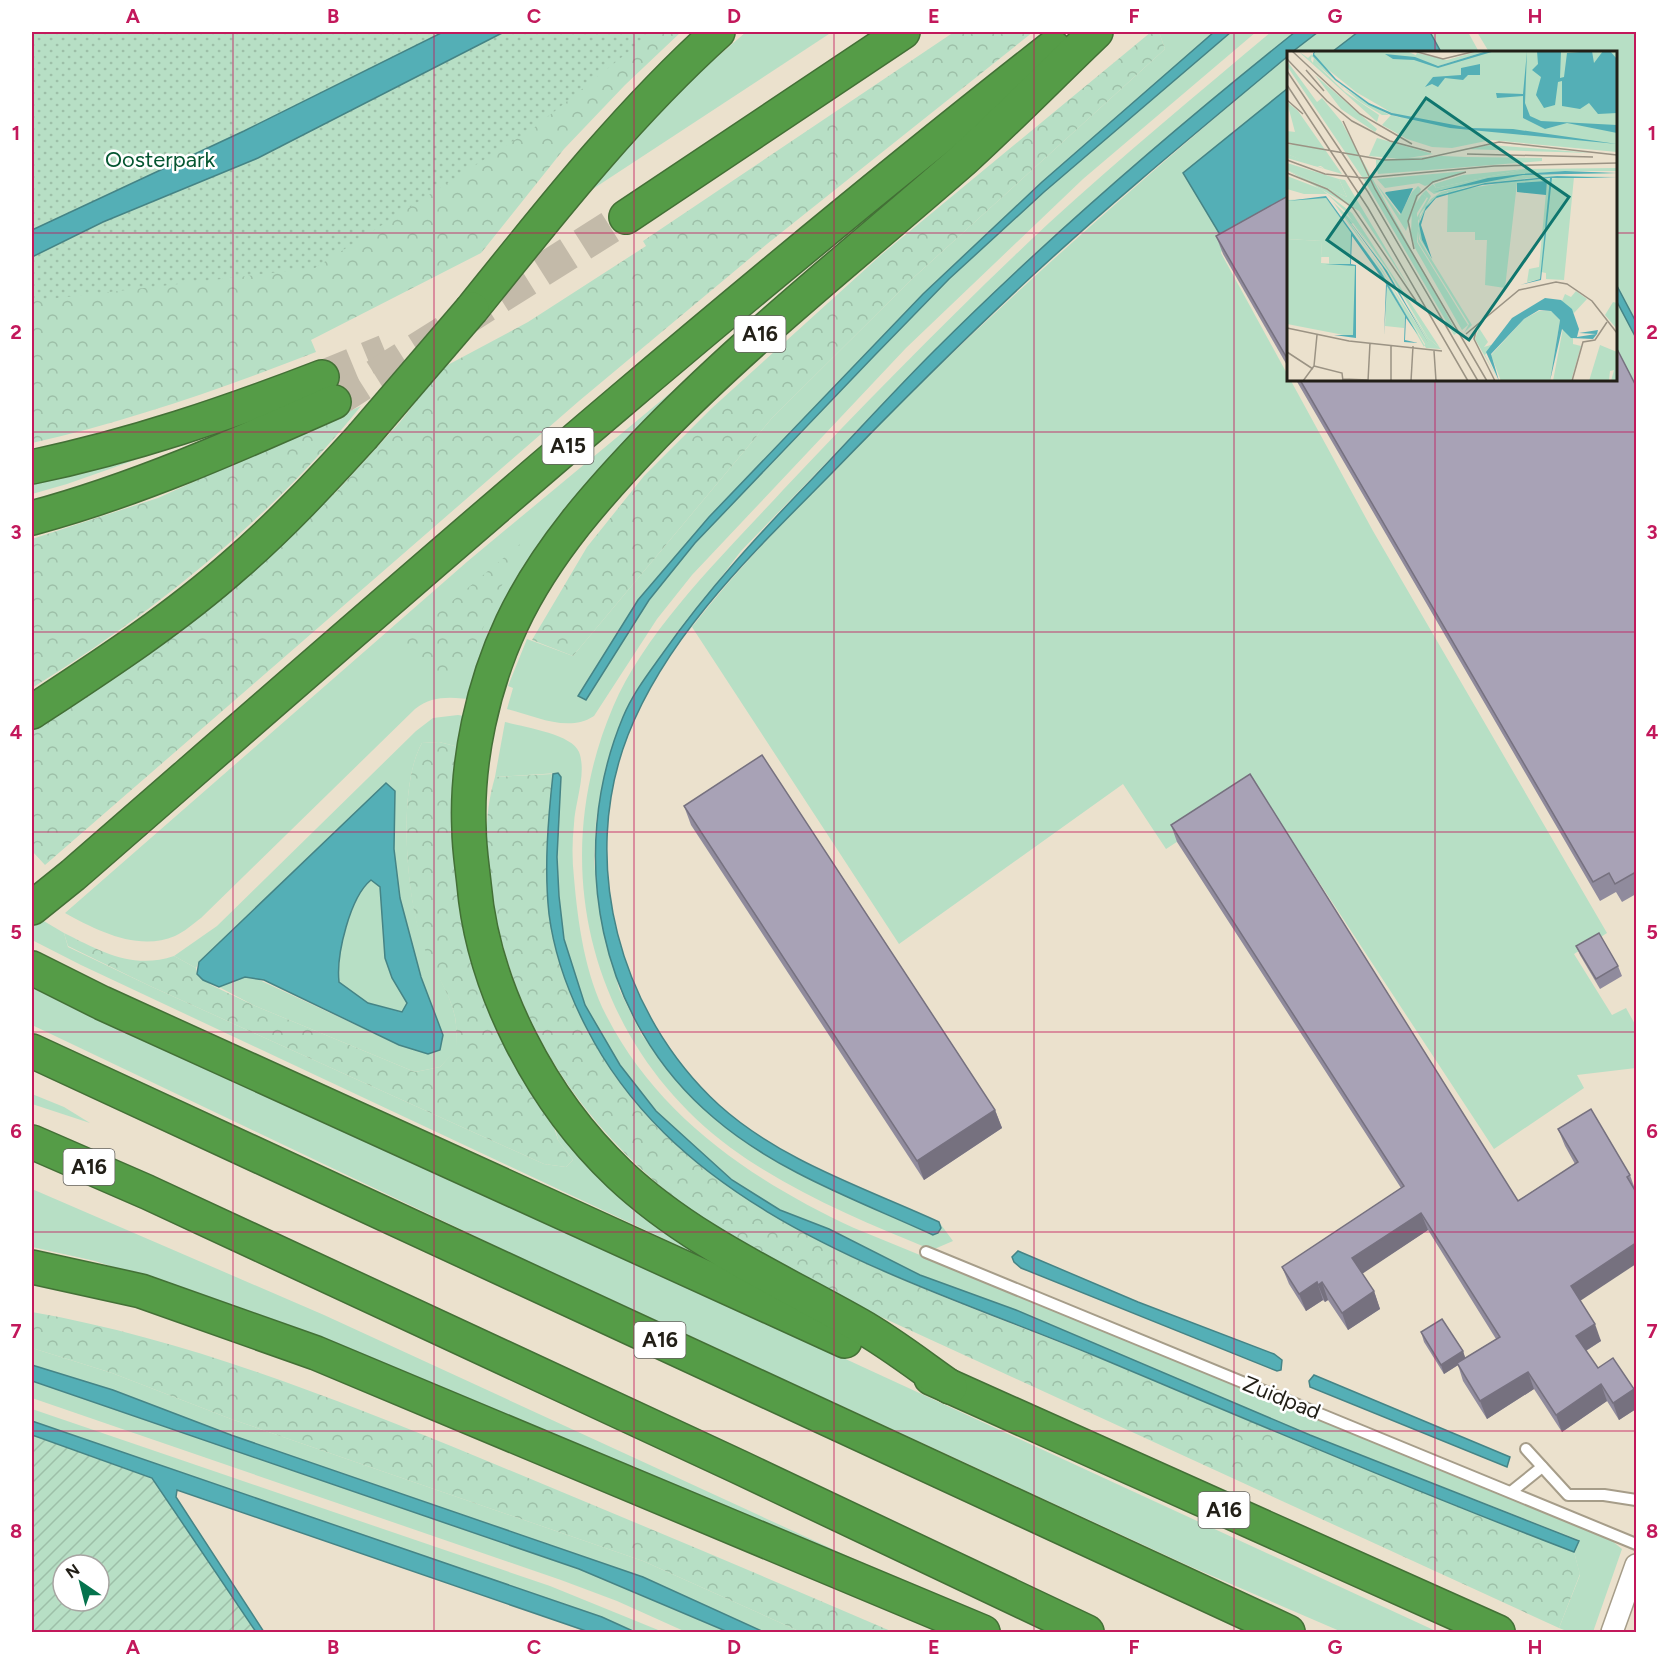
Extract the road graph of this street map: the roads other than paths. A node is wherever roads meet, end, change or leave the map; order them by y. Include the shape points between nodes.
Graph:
1 (718, 32) edge
2 (903, 32) edge
3 (1073, 32) edge
4 (1096, 32) edge
5 (626, 217) tunnel mouth
6 (32, 467) edge
7 (32, 518) edge
8 (32, 712) edge
9 (32, 908) edge
10 (32, 968) edge
11 (32, 1051) edge
12 (32, 1142) edge
13 (926, 1252) dead end
14 (32, 1267) edge
15 (950, 1387) junction
16 (1526, 1449) dead end
17 (1542, 1467) junction
18 (1511, 1492) junction
19 (1636, 1500) edge
20 (1636, 1544) edge
21 (1636, 1565) edge
22 (983, 1632) edge
23 (1087, 1632) edge
24 (1288, 1632) edge
25 (1498, 1632) edge
26 (1612, 1632) edge

1 - 8 highway, bridge via 679,67 588,165 472,309 303,501 235,565 124,652
2 - 5 highway
3 - 9 highway, A15 via 904,164 520,486
4 - 15 highway, A16 via 966,156 697,392 585,509 542,570 511,625 488,688 471,778 468,827 484,944 500,996 533,1065 572,1120 617,1172 671,1218 764,1276 862,1326
6 - 7 highway via 105,452 328,389 217,454
10 - 15 highway, A16
11 - 24 highway, A16
12 - 23 highway, A16 via 309,1267
13 - 18 lane, Zuidpad
14 - 22 highway via 141,1291 316,1353
15 - 25 highway, A16
16 - 17 lane
17 - 18 lane
17 - 19 lane via 1568,1495
18 - 20 lane, Zuidpad
21 - 26 street

